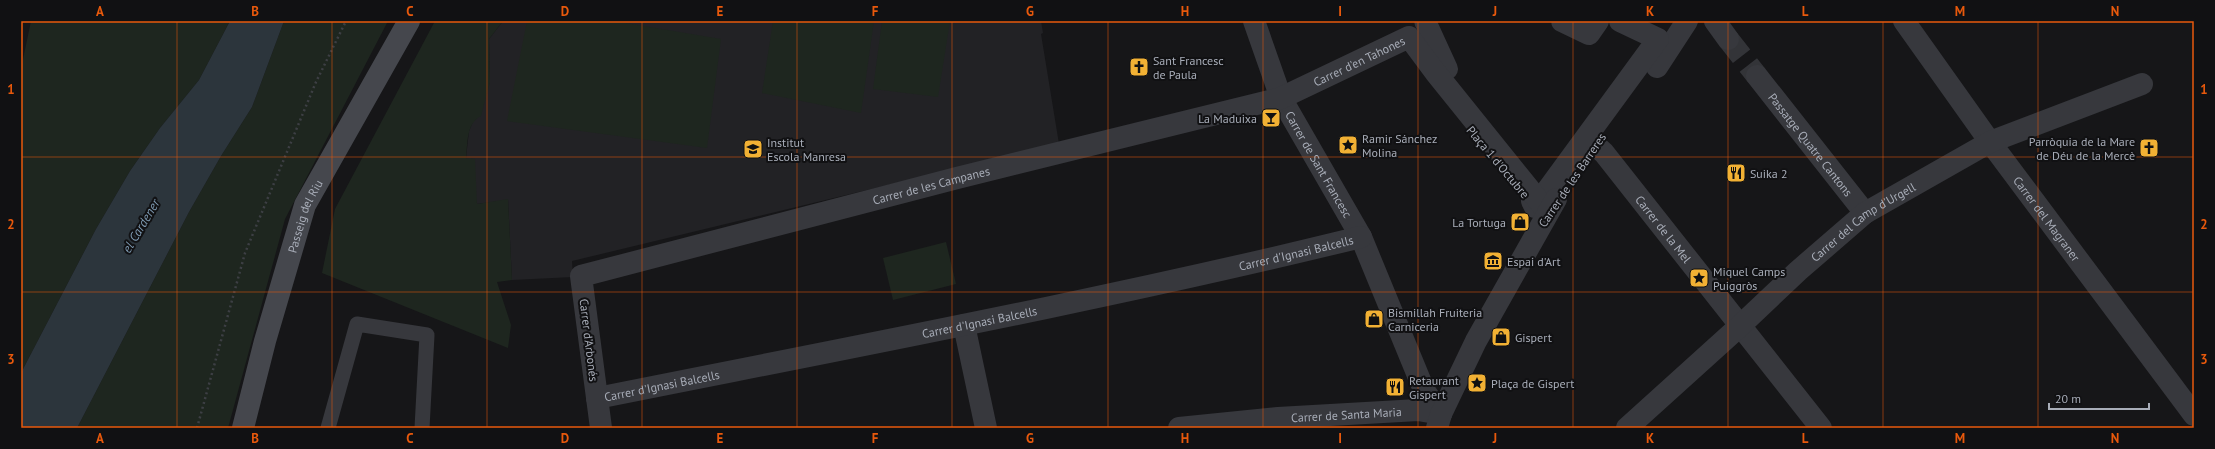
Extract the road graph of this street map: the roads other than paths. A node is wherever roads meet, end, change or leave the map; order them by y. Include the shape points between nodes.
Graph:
1 (409, 21) edge
2 (1254, 21) edge
3 (1425, 21) edge
4 (1562, 21) edge
5 (1598, 21) edge
6 (1620, 21) edge
7 (1687, 21) edge
8 (1715, 21) edge
9 (1904, 21) edge
10 (1728, 39) tunnel mouth
11 (1435, 72) junction
12 (1757, 76) tunnel mouth
13 (2142, 84) dead end
14 (1281, 98) junction
15 (1990, 142) junction
16 (1594, 144) junction
17 (1544, 206) junction
18 (1865, 213) junction
19 (1361, 237) junction
20 (581, 276) joint
21 (964, 325) junction
22 (1741, 325) junction
23 (596, 398) junction
24 (2194, 415) edge
25 (1439, 421) edge
26 (243, 428) edge
27 (328, 428) edge
28 (422, 428) edge
29 (601, 428) edge
30 (986, 428) edge
31 (1179, 428) edge
32 (1627, 428) edge
33 (1821, 428) edge

1 - 26 street, Passeig del Riu via 305,205
2 - 14 street, Carrer de Sant Francesc
3 - 11 street via 1447,69
4 - 5 street via 1589,34
6 - 17 street, Plaça 1 d'Octubre via 1658,39
7 - 16 street, Carrer de les Barreres via 1657,66
8 - 10 street
9 - 15 street, Carrer del Magraner
11 - 14 street, Carrer d'en Tahones via 1409,36
11 - 17 street, Carrer d'en Tahones
12 - 18 street, Passatge Quatre Cantons
13 - 15 street, Carrer del Camp d'Urgell
14 - 19 street, Carrer de Sant Francesc
14 - 20 street, Carrer de les Campanes via 957,178
15 - 18 street, Carrer del Camp d'Urgell
15 - 24 street, Carrer del Magraner
16 - 17 street, Carrer de les Barreres
16 - 22 street, Carrer de la Mel via 1604,153
17 - 25 street, Carrer de les Barreres
18 - 22 street, Carrer del Camp d'Urgell
19 - 21 street, Carrer d'Ignasi Balcells via 1240,266
19 - 25 street, Carrer de Sant Francesc
20 - 23 street, Carrer d'Arbonés
21 - 23 street, Carrer d'Ignasi Balcells
21 - 30 street
22 - 32 street, Carrer del Camp d'Urgell
22 - 33 street, Carrer de la Mel
23 - 29 street, Carrer d'Arbonés
25 - 31 street, Carrer de Santa Maria via 1410,410 1278,418
27 - 28 lane via 357,324 427,335

